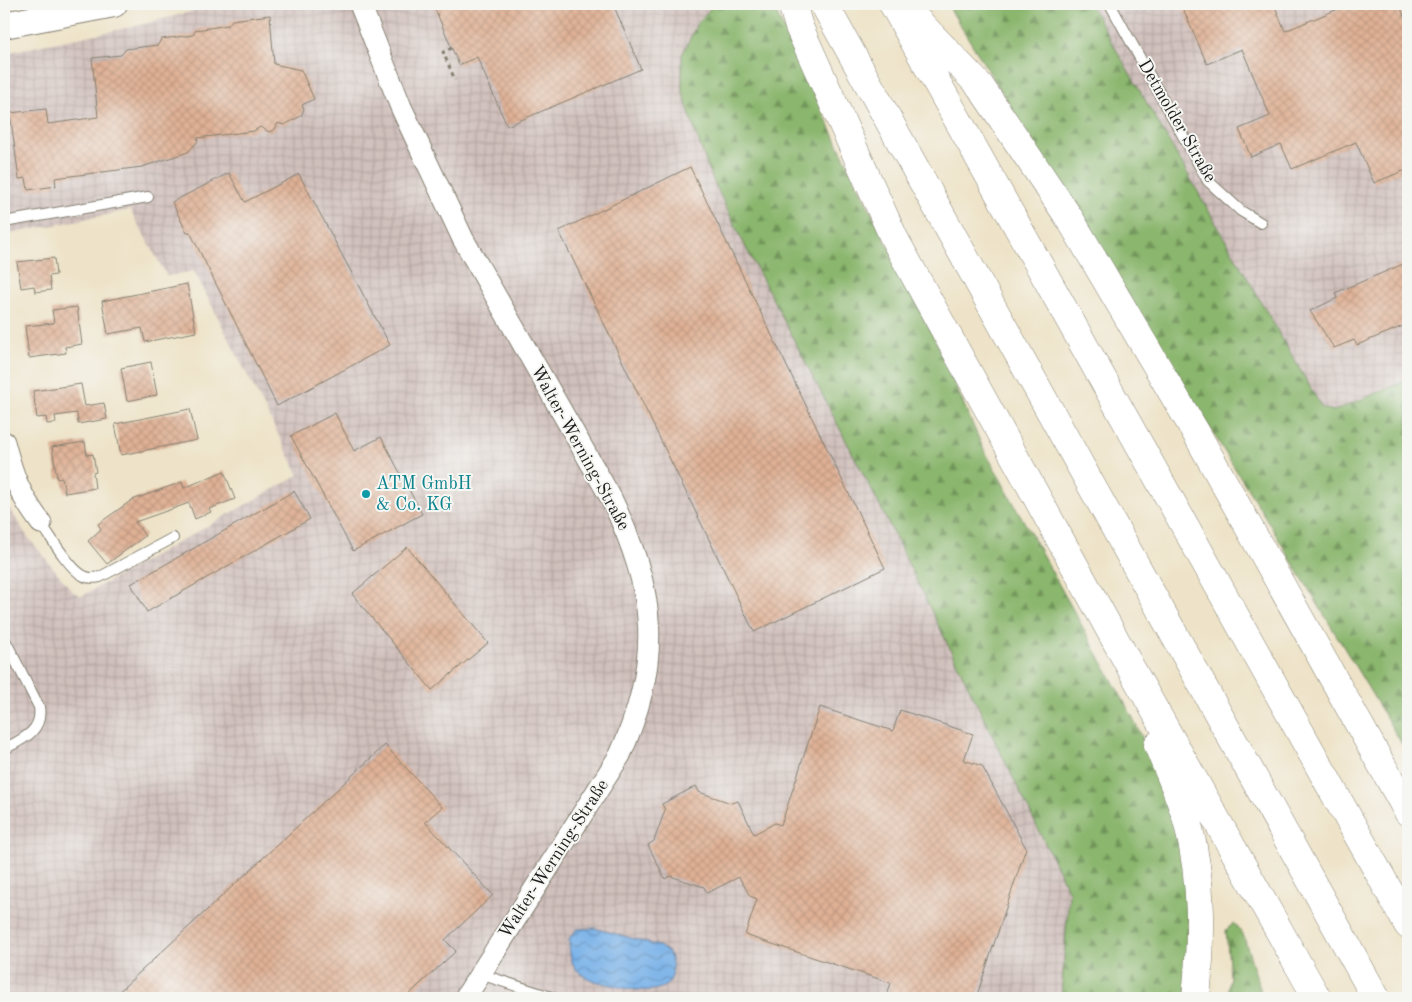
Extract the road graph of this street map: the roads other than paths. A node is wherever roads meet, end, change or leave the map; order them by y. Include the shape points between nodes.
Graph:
1 (114, 4) edge
2 (360, 4) edge
3 (792, 4) edge
4 (824, 4) edge
5 (893, 4) edge
6 (901, 4) edge
7 (1110, 4) edge
8 (4, 25) edge
9 (148, 197) dead end
10 (4, 222) edge
11 (1261, 222) dead end
12 (4, 442) edge
13 (41, 522) joint
14 (173, 538) dead end
15 (4, 638) edge
16 (1132, 670) junction
17 (4, 749) edge
18 (1381, 762) junction
19 (1408, 794) edge
20 (1408, 812) edge
21 (1408, 925) edge
22 (480, 974) junction
23 (465, 998) edge
24 (554, 998) edge
25 (1196, 998) edge
26 (1317, 998) edge
27 (1376, 998) edge

1 - 8 street
2 - 22 street, Walter-Werning-Straße via 401,107 463,239 611,498 634,548 646,596 646,678 626,740 604,780
3 - 16 highway via 799,27 894,238
4 - 27 highway
5 - 21 highway
6 - 18 highway via 980,86 1070,219 1195,431
7 - 11 lane, Detmolder Straße via 1208,181 1236,206
9 - 10 lane
12 - 13 street via 14,481
13 - 14 lane via 72,566 83,576 91,578
15 - 17 lane via 39,707 41,718 24,738
16 - 25 highway via 1188,822 1200,890 1202,940
16 - 26 highway
18 - 19 highway
18 - 20 highway
22 - 23 street, Walter-Werning-Straße
22 - 24 lane

